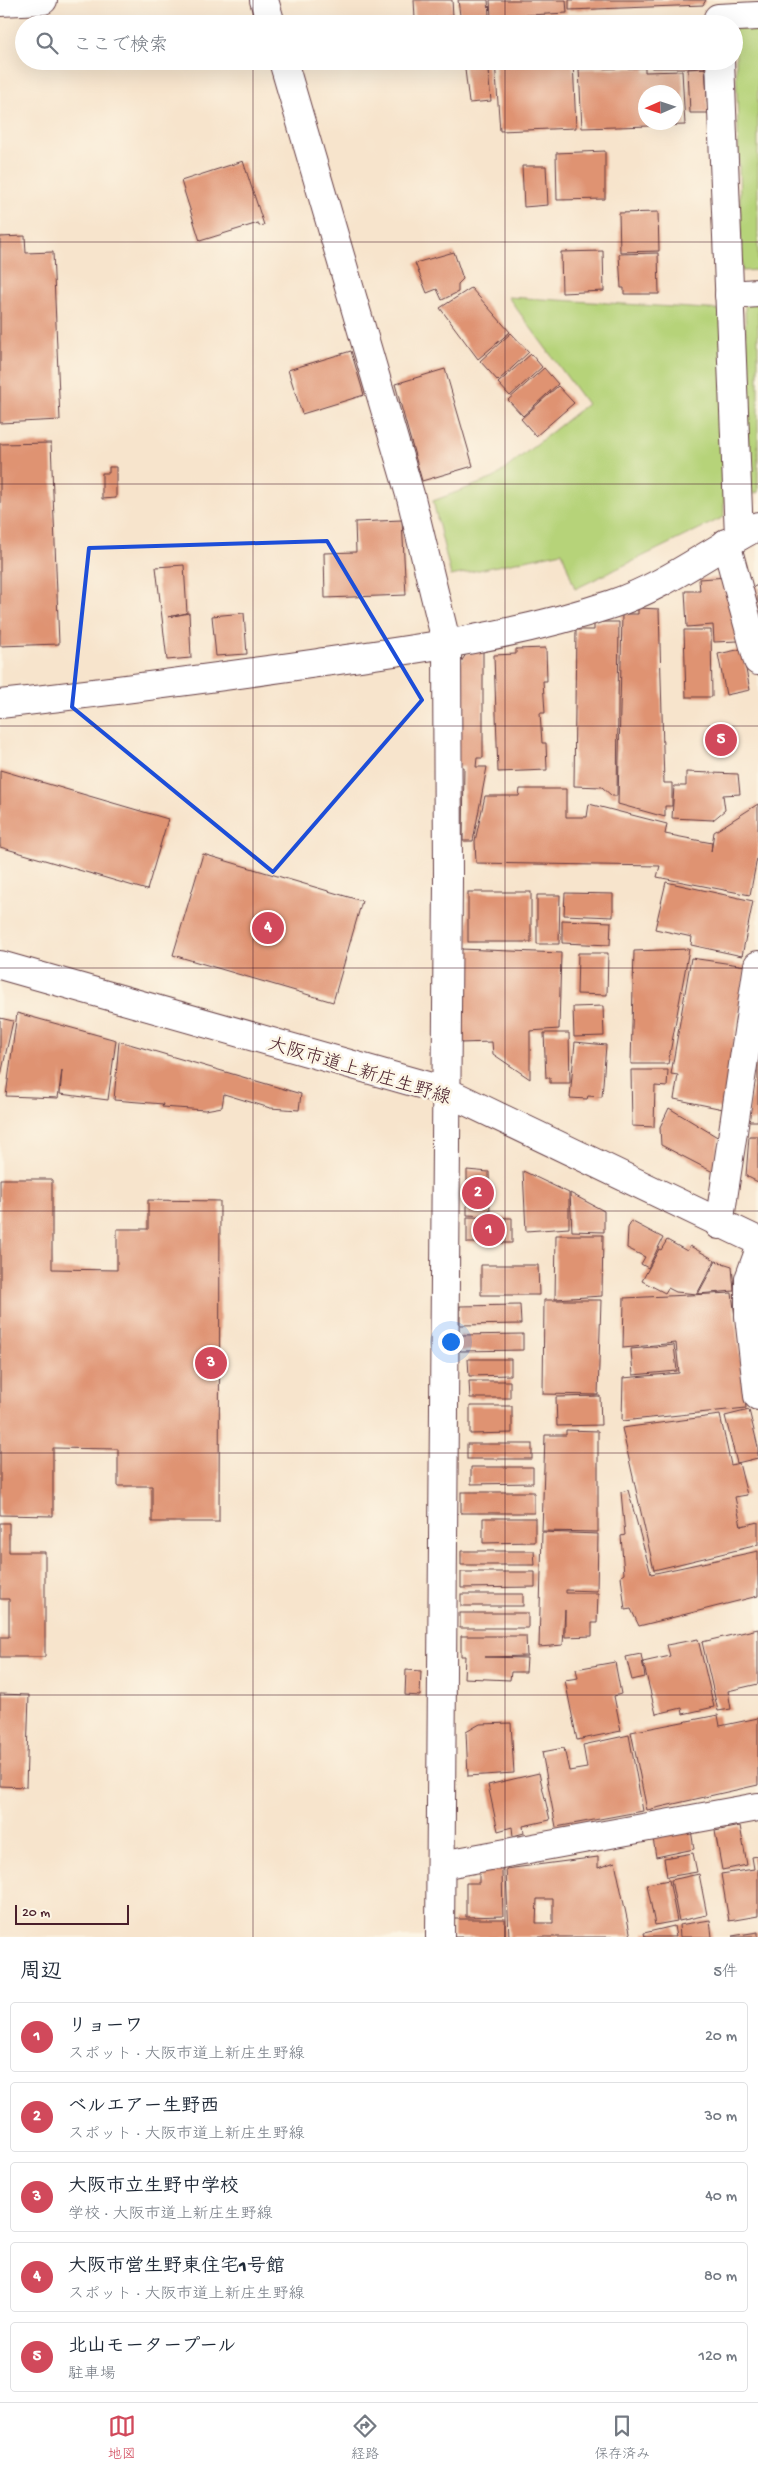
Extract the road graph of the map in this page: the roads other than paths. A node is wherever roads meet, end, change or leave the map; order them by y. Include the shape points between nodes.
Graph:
1 (43, 0) edge
2 (264, 0) edge
3 (0, 2) edge
4 (268, 15) edge
5 (758, 16) edge
6 (743, 17) edge
7 (286, 70) edge
8 (720, 70) edge
9 (758, 293) edge
10 (729, 295) junction
11 (741, 535) edge
12 (447, 645) junction
13 (758, 661) edge
14 (0, 704) edge
15 (0, 965) edge
16 (758, 965) edge
17 (445, 1091) junction
18 (719, 1224) junction
19 (758, 1242) edge
20 (758, 1254) edge
21 (758, 1396) edge
22 (758, 1807) edge
23 (441, 1865) junction
24 (440, 1937) edge

1 - 3 street
2 - 4 street
5 - 6 street
7 - 12 street via 411,498
8 - 10 street
9 - 10 street
10 - 11 street
11 - 12 street via 663,581 614,604
11 - 13 street
12 - 14 street
12 - 17 street
15 - 17 street, 大阪市道上新庄生野線
16 - 18 street
17 - 18 street, 大阪市道上新庄生野線
17 - 23 street
18 - 19 street, 大阪市道上新庄生野線
20 - 21 street via 749,1279 749,1316
22 - 23 street
23 - 24 street

